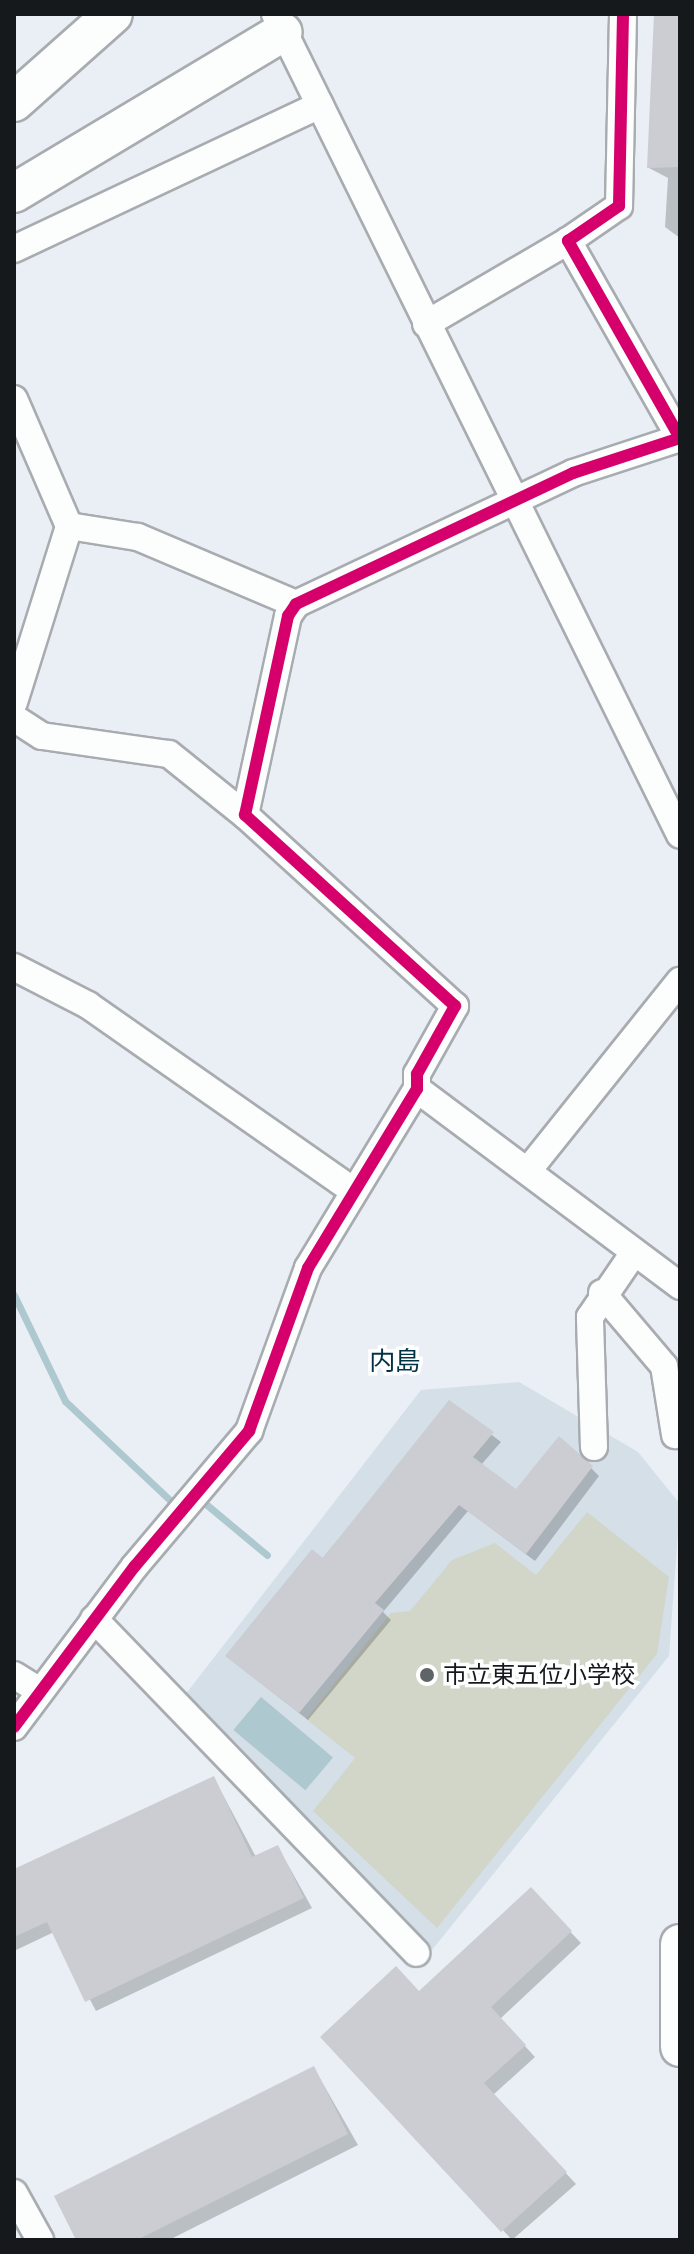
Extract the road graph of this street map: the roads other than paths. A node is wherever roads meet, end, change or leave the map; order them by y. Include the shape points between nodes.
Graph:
1 (81, 14) edge
2 (113, 14) edge
3 (623, 14) edge
4 (279, 23) edge
5 (14, 69) edge
6 (14, 102) edge
7 (320, 105) junction
8 (14, 193) edge
9 (568, 241) junction
10 (14, 249) edge
11 (426, 324) junction
12 (14, 399) edge
13 (680, 438) edge
14 (512, 503) junction
15 (69, 526) junction
16 (296, 604) junction
17 (14, 702) edge
18 (14, 718) edge
19 (245, 815) junction
20 (680, 835) edge
21 (14, 967) edge
22 (680, 981) edge
23 (417, 1089) junction
24 (530, 1168) junction
25 (352, 1190) junction
26 (633, 1254) junction
27 (680, 1286) edge
28 (602, 1293) junction
29 (675, 1435) dead end
30 (594, 1447) dead end
31 (94, 1619) junction
32 (14, 1675) edge
33 (38, 1690) junction
34 (14, 1727) edge
35 (680, 1944) edge
36 (416, 1953) dead end
37 (680, 2047) edge
38 (14, 2193) edge
39 (40, 2240) edge

1 - 5 highway
2 - 6 highway
3 - 9 street via 619,206
4 - 7 street
4 - 8 highway
7 - 10 street
7 - 11 street
9 - 11 street
9 - 13 street
11 - 14 street
12 - 15 street
13 - 14 street via 573,473
14 - 16 street
14 - 20 street
15 - 16 street via 138,537
15 - 17 street
16 - 19 street
18 - 19 street via 42,736 169,754
19 - 23 street via 455,1006 417,1074
21 - 25 street via 88,1005
22 - 24 street
23 - 24 street
23 - 25 street
24 - 26 street
25 - 31 street via 308,1268 249,1431
26 - 27 street
26 - 28 street
28 - 29 street via 645,1335 664,1366
28 - 30 street via 590,1317
31 - 33 street
31 - 36 street
32 - 33 street
33 - 34 street
35 - 37 highway
38 - 39 street

